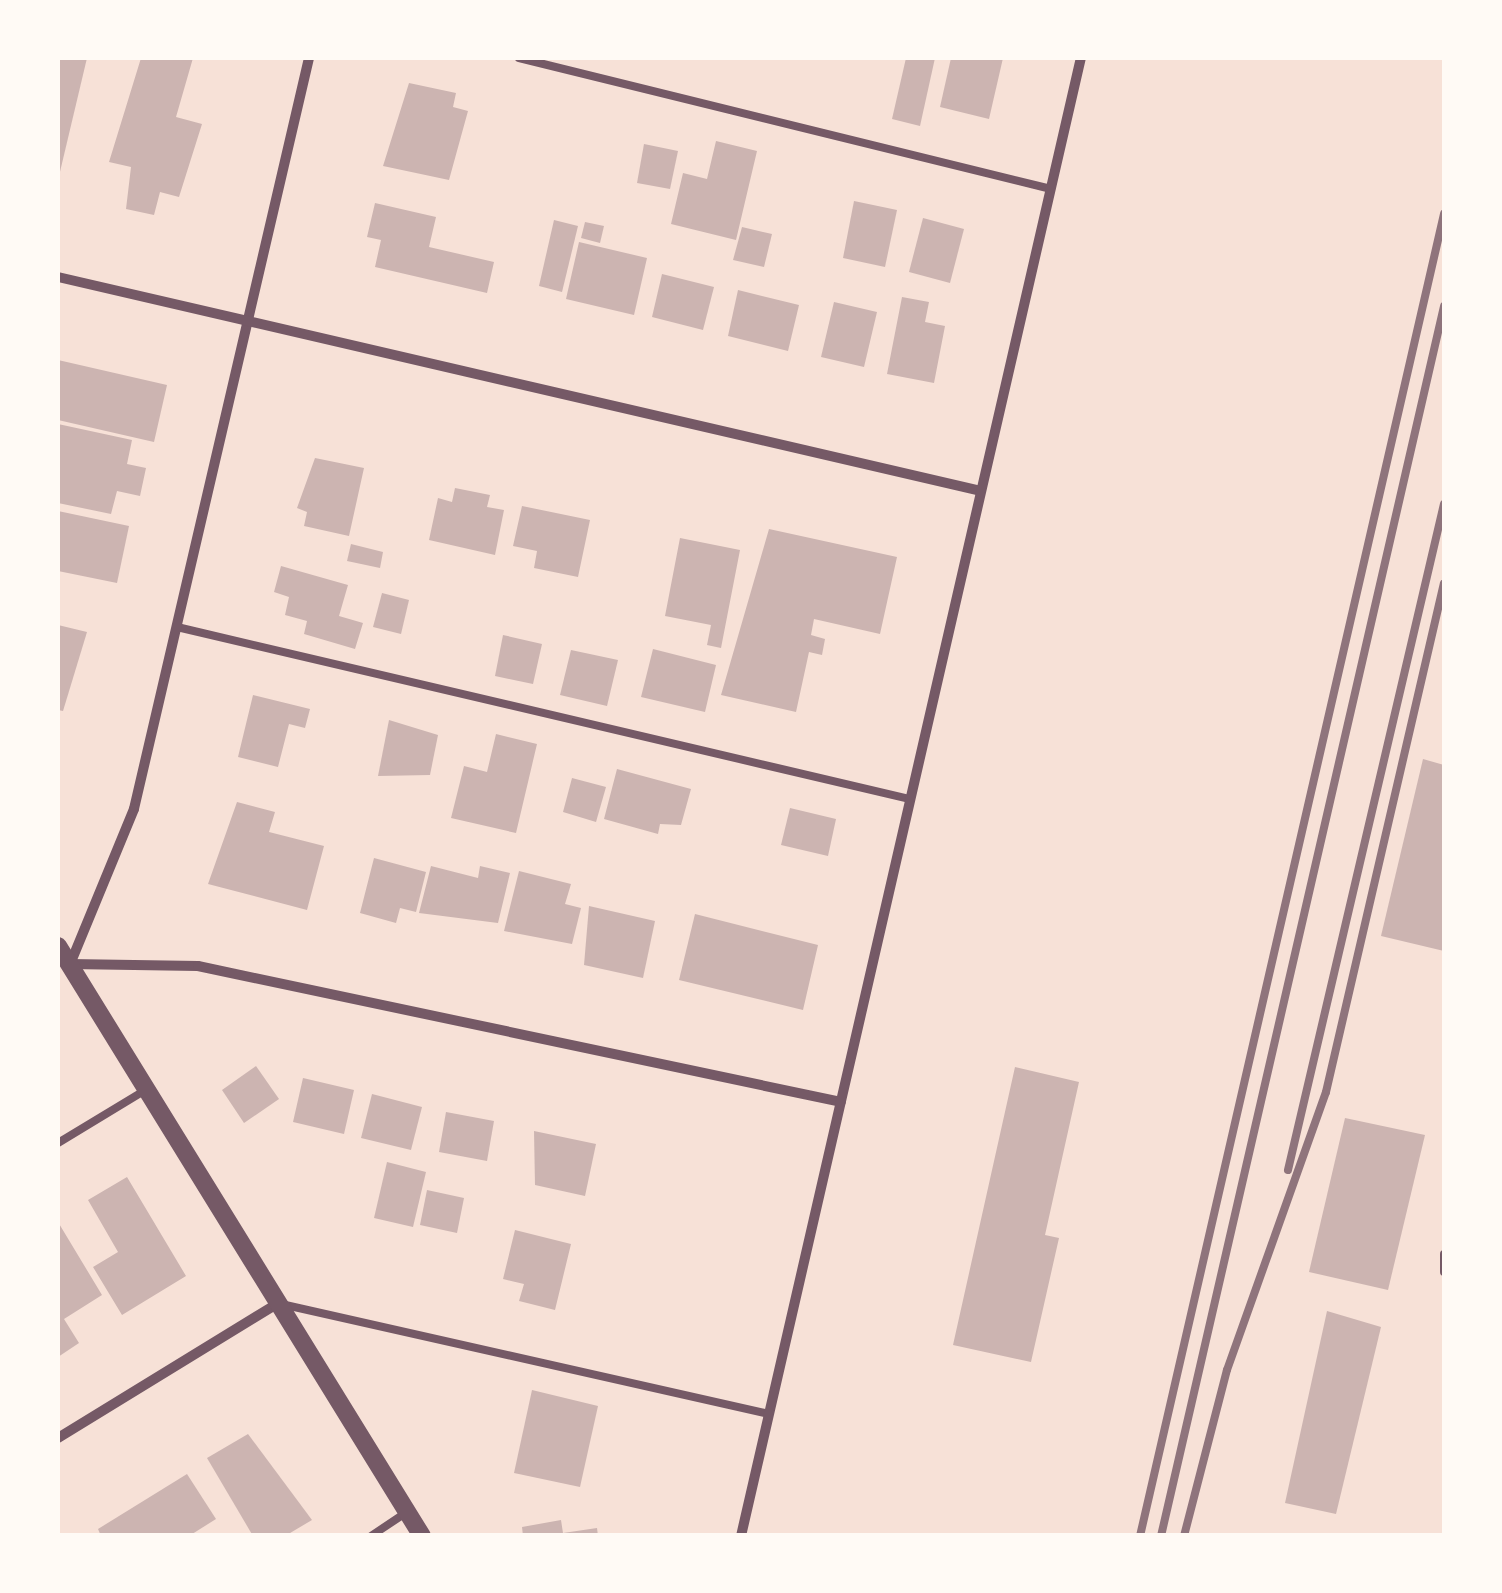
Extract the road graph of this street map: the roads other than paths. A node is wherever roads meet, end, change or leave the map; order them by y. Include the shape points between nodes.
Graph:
1 (309, 58) edge
2 (519, 58) edge
3 (1081, 58) edge
4 (1051, 190) junction
5 (58, 277) edge
6 (248, 322) junction
7 (981, 491) junction
8 (177, 626) junction
9 (910, 799) junction
10 (58, 946) edge
11 (70, 964) junction
12 (147, 1089) junction
13 (841, 1102) junction
14 (58, 1143) edge
15 (1444, 1254) edge
16 (1444, 1272) edge
17 (278, 1303) junction
18 (769, 1414) junction
19 (58, 1438) edge
20 (407, 1512) junction
21 (371, 1536) edge
22 (422, 1536) edge
23 (741, 1536) edge

1 - 6 street
2 - 4 lane
3 - 4 street
4 - 7 street
5 - 6 street
6 - 7 street
6 - 8 street
7 - 9 street
8 - 9 lane
8 - 11 street via 134,809
9 - 13 street
10 - 11 street
11 - 12 street
11 - 13 street via 198,966
12 - 14 lane
12 - 17 street
13 - 18 street
15 - 16 lane
17 - 18 lane
17 - 19 street
17 - 20 street
18 - 23 street
20 - 21 lane
20 - 22 street

